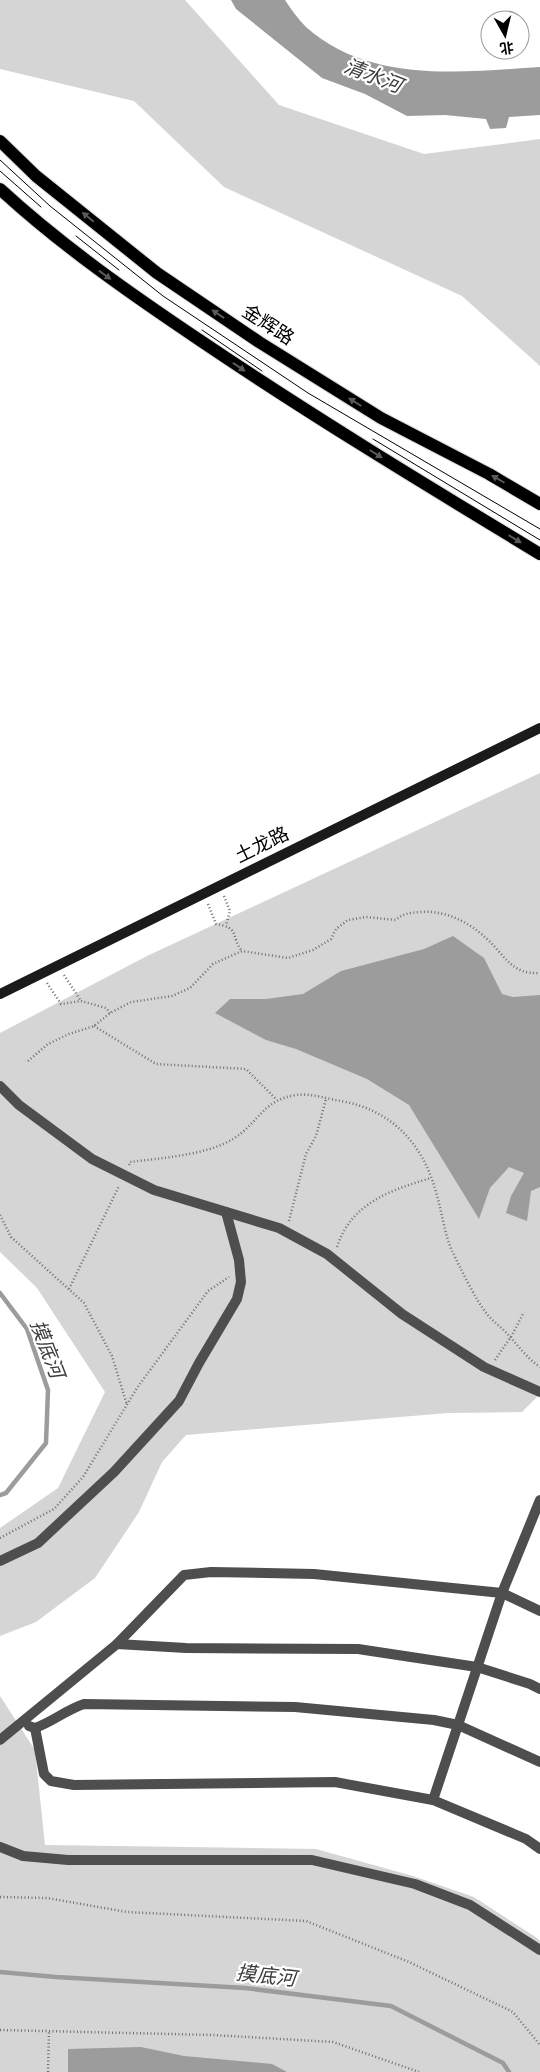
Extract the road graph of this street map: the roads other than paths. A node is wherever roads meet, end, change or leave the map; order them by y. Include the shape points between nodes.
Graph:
1 (0, 141) edge
2 (0, 189) edge
3 (540, 504) edge
4 (540, 554) edge
5 (540, 728) edge
6 (0, 994) edge
7 (0, 1086) edge
8 (226, 1212) junction
9 (540, 1392) edge
10 (540, 1500) edge
11 (540, 1519) edge
12 (529, 1528) junction
13 (0, 1561) edge
14 (502, 1593) junction
15 (540, 1611) edge
16 (117, 1644) junction
17 (477, 1667) junction
18 (540, 1689) edge
19 (21, 1722) junction
20 (458, 1725) junction
21 (35, 1728) junction
22 (0, 1740) edge
23 (540, 1762) edge
24 (434, 1800) junction
25 (0, 1847) edge
26 (540, 1849) edge
27 (540, 1950) edge

3 -> 1 main road, 金辉路 via 381,418 251,337 157,273 36,176
2 -> 4 main road via 105,275 244,370
5 - 6 street, 土龙路
7 - 8 street via 18,1105 92,1159 154,1190
8 - 9 street via 286,1232 333,1259 402,1314 490,1369
8 - 13 street via 239,1260 241,1282 237,1299 179,1401 114,1472 38,1543
10 - 12 street
11 - 12 street
12 - 14 street
14 - 15 street
14 - 16 street via 314,1574 211,1572 184,1575
14 - 17 street
16 - 17 street via 186,1648 358,1649
16 - 19 street
17 - 18 street
17 - 20 street
19 - 21 street
19 - 22 street
20 - 21 street via 295,1707 84,1704
20 - 23 street
20 - 24 street
21 - 24 street via 44,1774 51,1781 74,1785 335,1782
24 - 26 street via 526,1839
25 - 27 street via 23,1856 68,1860 312,1860 414,1884 470,1905

